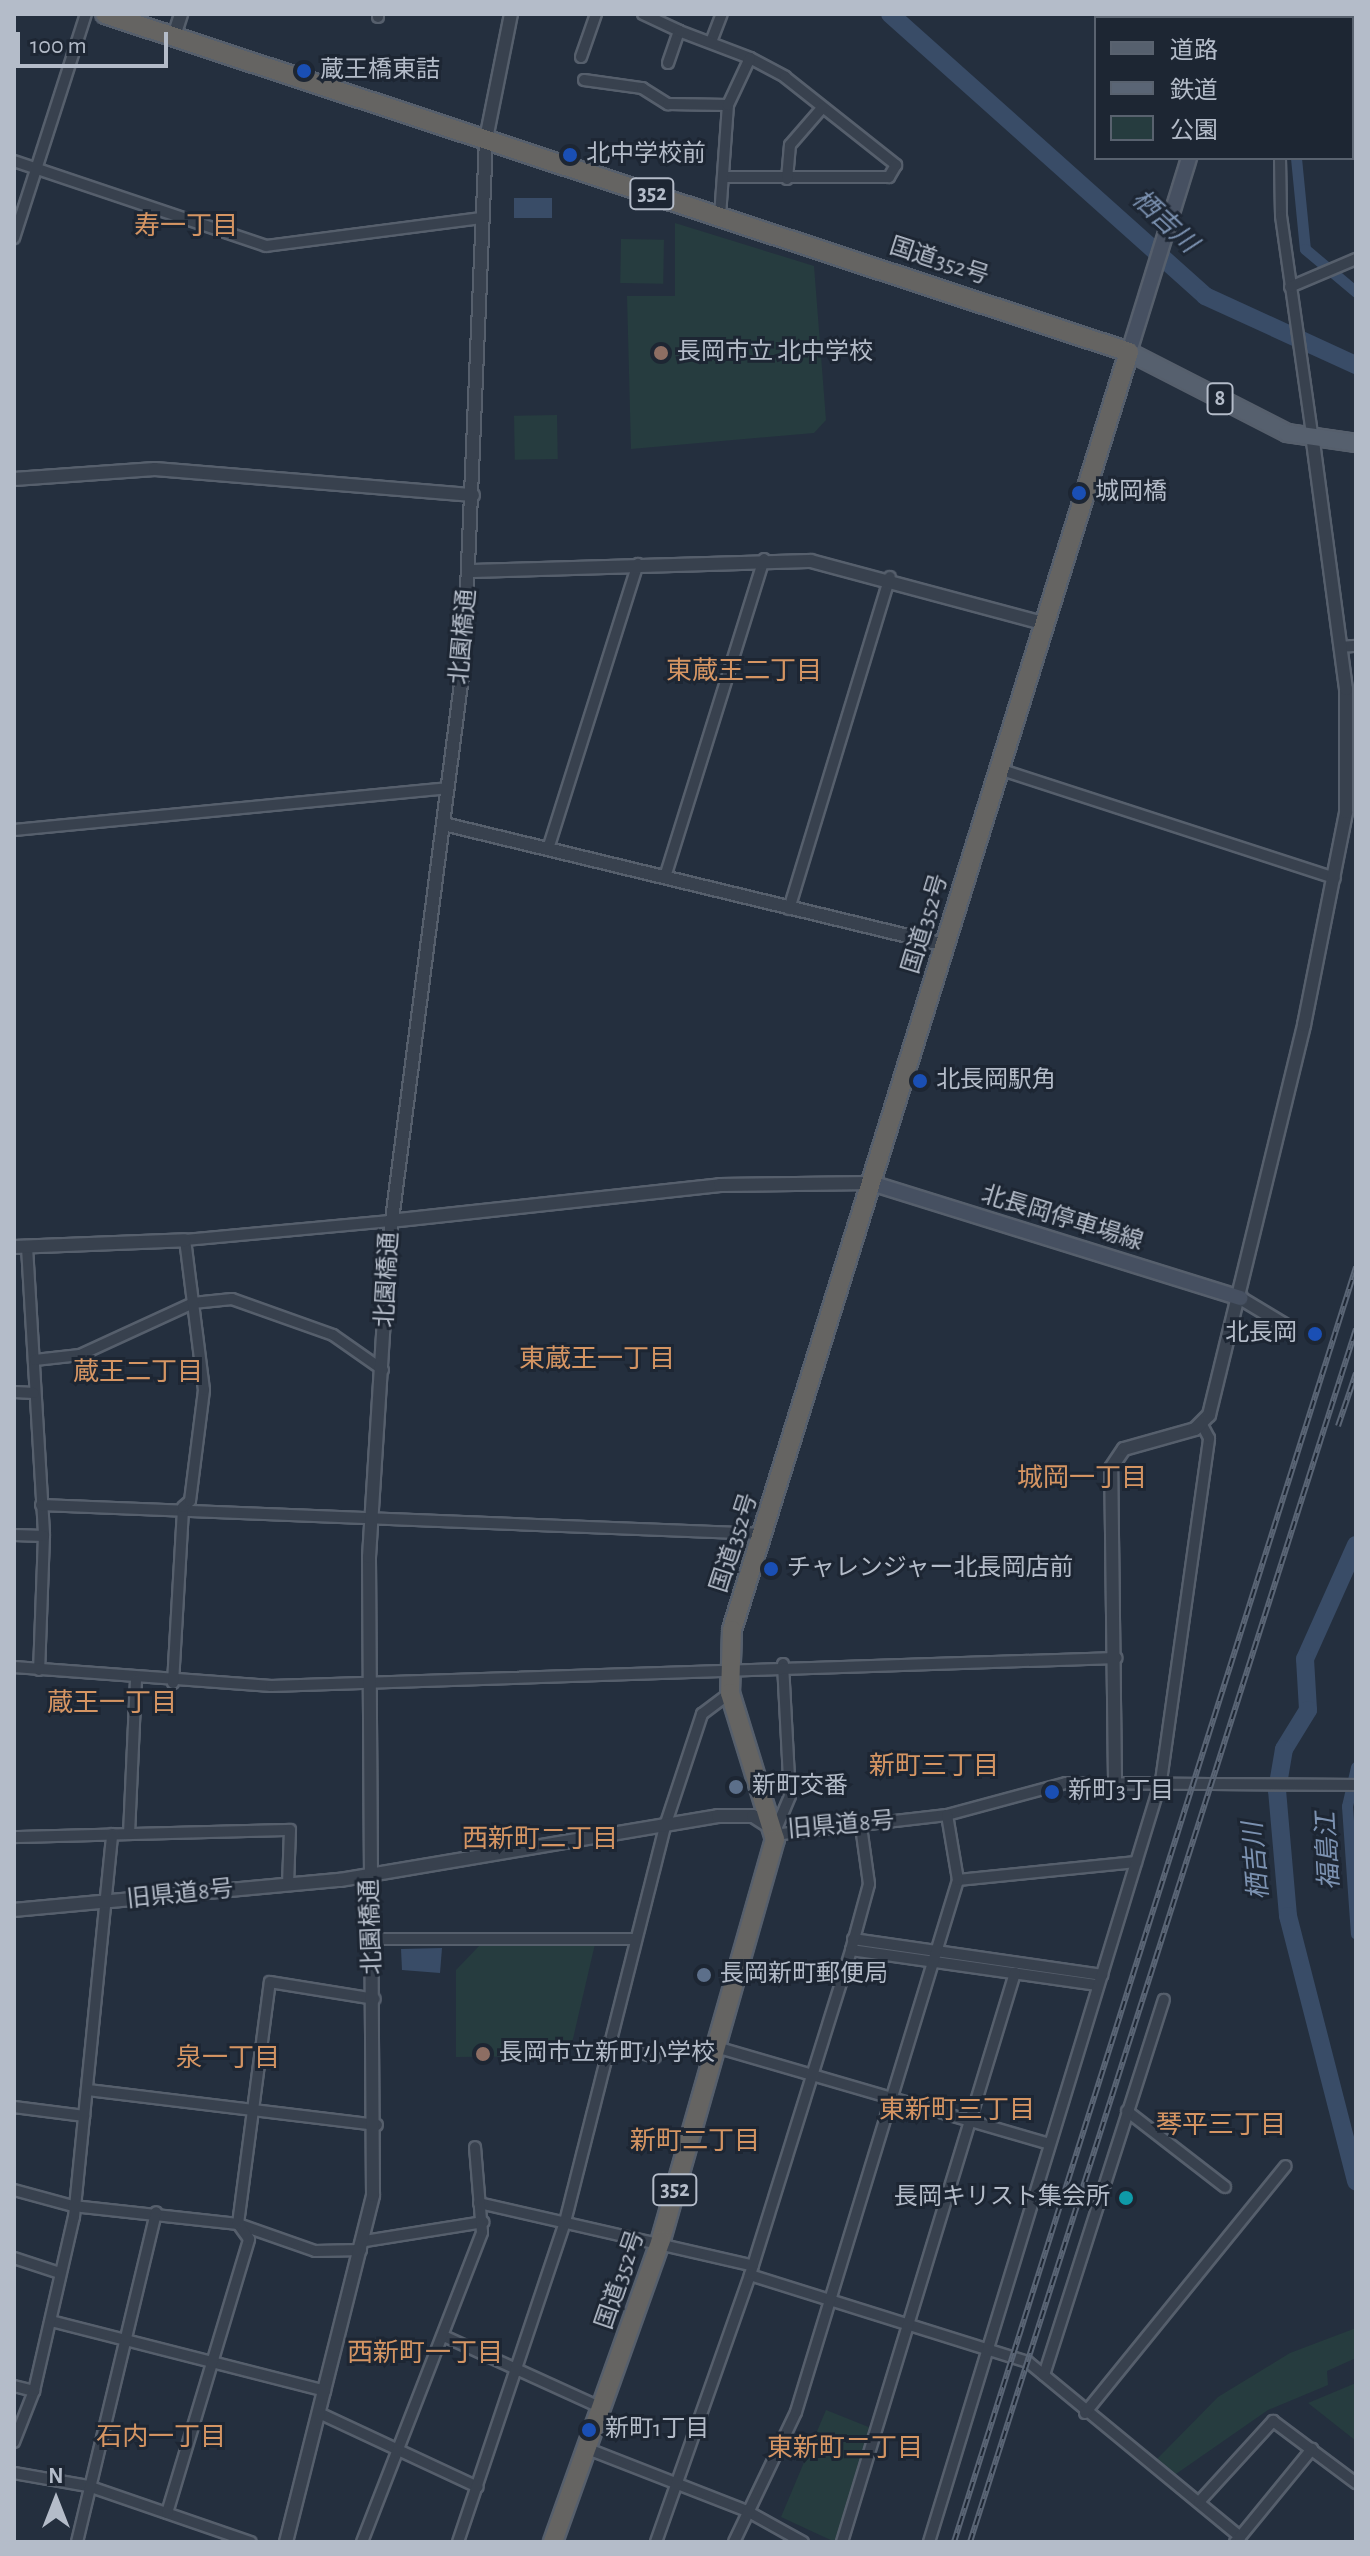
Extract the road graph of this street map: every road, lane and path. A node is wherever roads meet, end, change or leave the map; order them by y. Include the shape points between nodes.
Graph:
1 (86, 14) edge
2 (105, 14) edge
3 (181, 14) edge
4 (511, 14) edge
5 (596, 14) edge
6 (643, 14) edge
7 (722, 14) edge
8 (679, 31) junction
9 (174, 36) junction
10 (711, 42) junction
11 (581, 57) dead end
12 (750, 58) junction
13 (668, 63) dead end
14 (584, 80) dead end
15 (728, 105) junction
16 (822, 108) junction
17 (486, 139) junction
18 (1188, 160) edge
19 (1280, 160) edge
20 (14, 161) edge
21 (36, 168) junction
22 (727, 177) junction
23 (787, 179) junction
24 (720, 216) junction
25 (482, 218) junction
26 (14, 238) edge
27 (1356, 259) edge
28 (1290, 287) junction
29 (1129, 352) junction
30 (1313, 441) junction
31 (1356, 443) edge
32 (14, 479) edge
33 (473, 495) junction
34 (764, 559) junction
35 (638, 564) junction
36 (470, 571) junction
37 (890, 577) junction
38 (1043, 623) junction
39 (1356, 646) edge
40 (1340, 647) junction
41 (999, 769) junction
42 (447, 788) junction
43 (444, 824) junction
44 (14, 830) edge
45 (548, 849) junction
46 (665, 877) junction
47 (1335, 878) junction
48 (789, 909) junction
49 (945, 945) junction
50 (871, 1183) junction
51 (390, 1221) junction
52 (185, 1240) junction
53 (21, 1247) edge
54 (1240, 1298) junction
55 (193, 1303) junction
56 (1285, 1325) dead end
57 (35, 1360) junction
58 (383, 1370) junction
59 (14, 1392) edge
60 (34, 1393) junction
61 (1202, 1425) junction
62 (41, 1505) junction
63 (183, 1507) junction
64 (371, 1523) junction
65 (764, 1534) junction
66 (14, 1535) edge
67 (44, 1536) junction
68 (1117, 1658) junction
69 (783, 1664) junction
70 (727, 1666) junction
71 (14, 1667) edge
72 (39, 1670) junction
73 (136, 1680) junction
74 (173, 1683) junction
75 (370, 1683) junction
76 (730, 1693) junction
77 (1115, 1780) junction
78 (1161, 1781) junction
79 (1356, 1785) edge
80 (947, 1815) junction
81 (666, 1823) junction
82 (861, 1826) junction
83 (775, 1831) junction
84 (112, 1834) junction
85 (129, 1834) junction
86 (14, 1837) edge
87 (1136, 1862) junction
88 (370, 1875) junction
89 (958, 1880) junction
90 (288, 1885) junction
91 (105, 1903) junction
92 (14, 1910) edge
93 (371, 1939) junction
94 (636, 1939) junction
95 (852, 1945) junction
96 (935, 1957) junction
97 (1015, 1973) junction
98 (1100, 1980) junction
99 (375, 1999) junction
100 (1164, 2000) dead end
101 (608, 2043) junction
102 (716, 2047) junction
103 (655, 2057) dead end
104 (812, 2076) junction
105 (88, 2090) junction
106 (892, 2100) junction
107 (14, 2107) edge
108 (253, 2111) junction
109 (1127, 2111) junction
110 (84, 2116) junction
111 (971, 2121) junction
112 (377, 2125) junction
113 (1049, 2144) junction
114 (475, 2147) dead end
115 (1286, 2166) dead end
116 (1225, 2187) dead end
117 (14, 2190) edge
118 (479, 2203) junction
119 (73, 2206) junction
120 (156, 2212) junction
121 (483, 2222) junction
122 (565, 2222) junction
123 (238, 2224) junction
124 (661, 2240) junction
125 (363, 2246) junction
126 (14, 2258) edge
127 (752, 2271) junction
128 (60, 2273) junction
129 (830, 2299) junction
130 (51, 2321) junction
131 (909, 2324) junction
132 (446, 2337) junction
133 (127, 2338) junction
134 (988, 2348) junction
135 (209, 2357) junction
136 (517, 2367) junction
137 (1044, 2375) junction
138 (14, 2386) edge
139 (34, 2391) junction
140 (325, 2391) junction
141 (602, 2408) junction
142 (319, 2413) junction
143 (1085, 2413) junction
144 (14, 2442) edge
145 (588, 2449) junction
146 (1312, 2449) junction
147 (399, 2456) junction
148 (14, 2473) edge
149 (676, 2482) junction
150 (1356, 2483) edge
151 (88, 2486) junction
152 (478, 2487) junction
153 (1199, 2502) junction
154 (747, 2511) junction
155 (167, 2513) junction
156 (1238, 2539) edge
157 (77, 2542) edge
158 (251, 2542) edge
159 (286, 2542) edge
160 (362, 2542) edge
161 (458, 2542) edge
162 (553, 2542) edge
163 (656, 2542) edge
164 (734, 2542) edge
165 (803, 2542) edge
166 (842, 2542) edge
167 (929, 2542) edge

1 - 21 street
2 - 9 highway, 国道352号 / 352
3 - 9 street
4 - 17 street, 北園橋通
5 - 11 street
6 - 8 street
7 - 10 street
8 - 10 street
8 - 13 street
9 - 17 highway, 国道352号 / 352
10 - 12 street
12 - 15 street
12 - 16 street
14 - 15 street via 642,88 668,104
15 - 22 street
16 - 23 street via 790,145
16 - 23 street via 896,165 894,175
17 - 24 highway, 国道352号 / 352
17 - 25 street, 北園橋通
18 - 29 main road
19 - 28 street
20 - 21 street
21 - 25 street via 266,246
21 - 26 street
22 - 23 street
22 - 24 street
24 - 29 highway, 国道352号 / 352
25 - 33 street, 北園橋通
27 - 28 street
28 - 30 street
29 - 30 main road, 8 via 1266,424
29 - 38 highway, 国道352号
30 - 31 main road, 8
30 - 40 street
32 - 33 street via 155,469
33 - 36 street, 北園橋通
34 - 35 street
34 - 37 street via 841,564
34 - 46 street
35 - 36 street
35 - 45 street
36 - 42 street, 北園橋通
37 - 38 street
37 - 48 street
38 - 41 highway, 国道352号
39 - 40 street
40 - 47 street via 1349,790
41 - 47 street
41 - 49 highway, 国道352号
42 - 43 street, 北園橋通
42 - 44 street
43 - 45 street
43 - 51 street, 北園橋通
45 - 46 street
46 - 48 street
47 - 54 street
48 - 49 street
49 - 50 highway, 国道352号
50 - 51 street via 720,1185
50 - 54 main road, 北長岡停車場線
50 - 65 highway, 国道352号
51 - 52 street
51 - 58 street, 北園橋通
52 - 53 street
52 - 55 street
53 - 57 street
54 - 56 street
54 - 61 street
55 - 57 street via 80,1355
55 - 58 street via 249,1300 333,1335
55 - 63 street via 204,1390 190,1501
57 - 60 street
58 - 64 street, 北園橋通
59 - 60 street
60 - 62 street
61 - 68 street via 1131,1446 1113,1460
61 - 78 street via 1209,1438
62 - 63 street
62 - 67 street
63 - 64 street via 308,1511
63 - 74 street
64 - 65 street
64 - 75 street, 北園橋通
65 - 70 highway, 国道352号
66 - 67 street
67 - 72 street
68 - 69 street
68 - 77 street
69 - 70 street
69 - 83 street via 790,1796
70 - 75 street
70 - 76 highway, 国道352号
71 - 72 street
72 - 73 street
73 - 74 street
73 - 85 street
74 - 75 street
75 - 88 street, 北園橋通
76 - 81 street via 702,1714
76 - 83 highway, 国道352号
77 - 78 street, 旧県道8号
77 - 80 street, 旧県道8号 via 1048,1786
78 - 79 street, 旧県道8号
78 - 87 street
80 - 82 street, 旧県道8号
80 - 89 street
81 - 83 street, 旧県道8号 via 753,1816
81 - 88 street, 旧県道8号
81 - 94 street
82 - 83 street, 旧県道8号
82 - 95 street via 869,1884
83 - 102 highway, 国道352号 / 352
84 - 85 street
84 - 86 street
84 - 91 street
85 - 90 street via 290,1830
87 - 89 street
87 - 98 street
88 - 90 street, 旧県道8号
88 - 93 street, 北園橋通
89 - 96 street
90 - 91 street, 旧県道8号
91 - 92 street, 旧県道8号
91 - 105 street
93 - 94 street
93 - 99 street, 北園橋通
94 - 101 street
95 - 96 street
95 - 104 street
96 - 97 street
96 - 98 street
96 - 106 street
97 - 98 street
97 - 111 street
98 - 113 street
99 - 108 street via 270,1982
99 - 112 street, 北園橋通
100 - 109 street
101 - 103 street
101 - 122 street
102 - 104 street
102 - 124 highway, 国道352号 / 352
104 - 106 street
104 - 127 street
105 - 108 street
105 - 110 street
106 - 111 street
106 - 129 street
107 - 110 street
108 - 112 street
108 - 123 street
109 - 116 street
109 - 137 street
110 - 119 street
111 - 113 street
111 - 131 street
112 - 125 street, 北園橋通
113 - 134 street
114 - 118 street
115 - 143 street
117 - 119 street
118 - 121 street
118 - 122 street
119 - 120 street
119 - 128 street
120 - 123 street
120 - 133 street
121 - 125 street
121 - 132 street
122 - 124 street
122 - 136 street
123 - 125 street via 315,2251
123 - 135 street via 249,2239
124 - 127 street
124 - 141 highway, 国道352号 / 352
125 - 140 street, 北園橋通
126 - 128 street
127 - 129 street
127 - 149 street
128 - 130 street
129 - 131 street
129 - 154 street via 796,2412
130 - 133 street
130 - 139 street
131 - 134 street
131 - 166 street
132 - 136 street
132 - 147 street
133 - 135 street
133 - 151 street
134 - 137 street
134 - 167 street
135 - 140 street
135 - 155 street
136 - 141 street
136 - 152 street
137 - 143 street
138 - 139 street
139 - 144 street
140 - 142 street, 北園橋通
141 - 145 highway, 国道352号 / 352
142 - 147 street
142 - 159 street, 北園橋通
143 - 153 street
145 - 149 street
145 - 162 highway, 国道352号 / 352
146 - 150 street
146 - 153 street via 1279,2421 1265,2423
146 - 156 street
147 - 152 street
147 - 160 street
148 - 151 street
149 - 154 street
149 - 163 street
151 - 155 street
151 - 157 street
152 - 161 street
153 - 156 street
154 - 164 street
154 - 165 street
155 - 158 street

